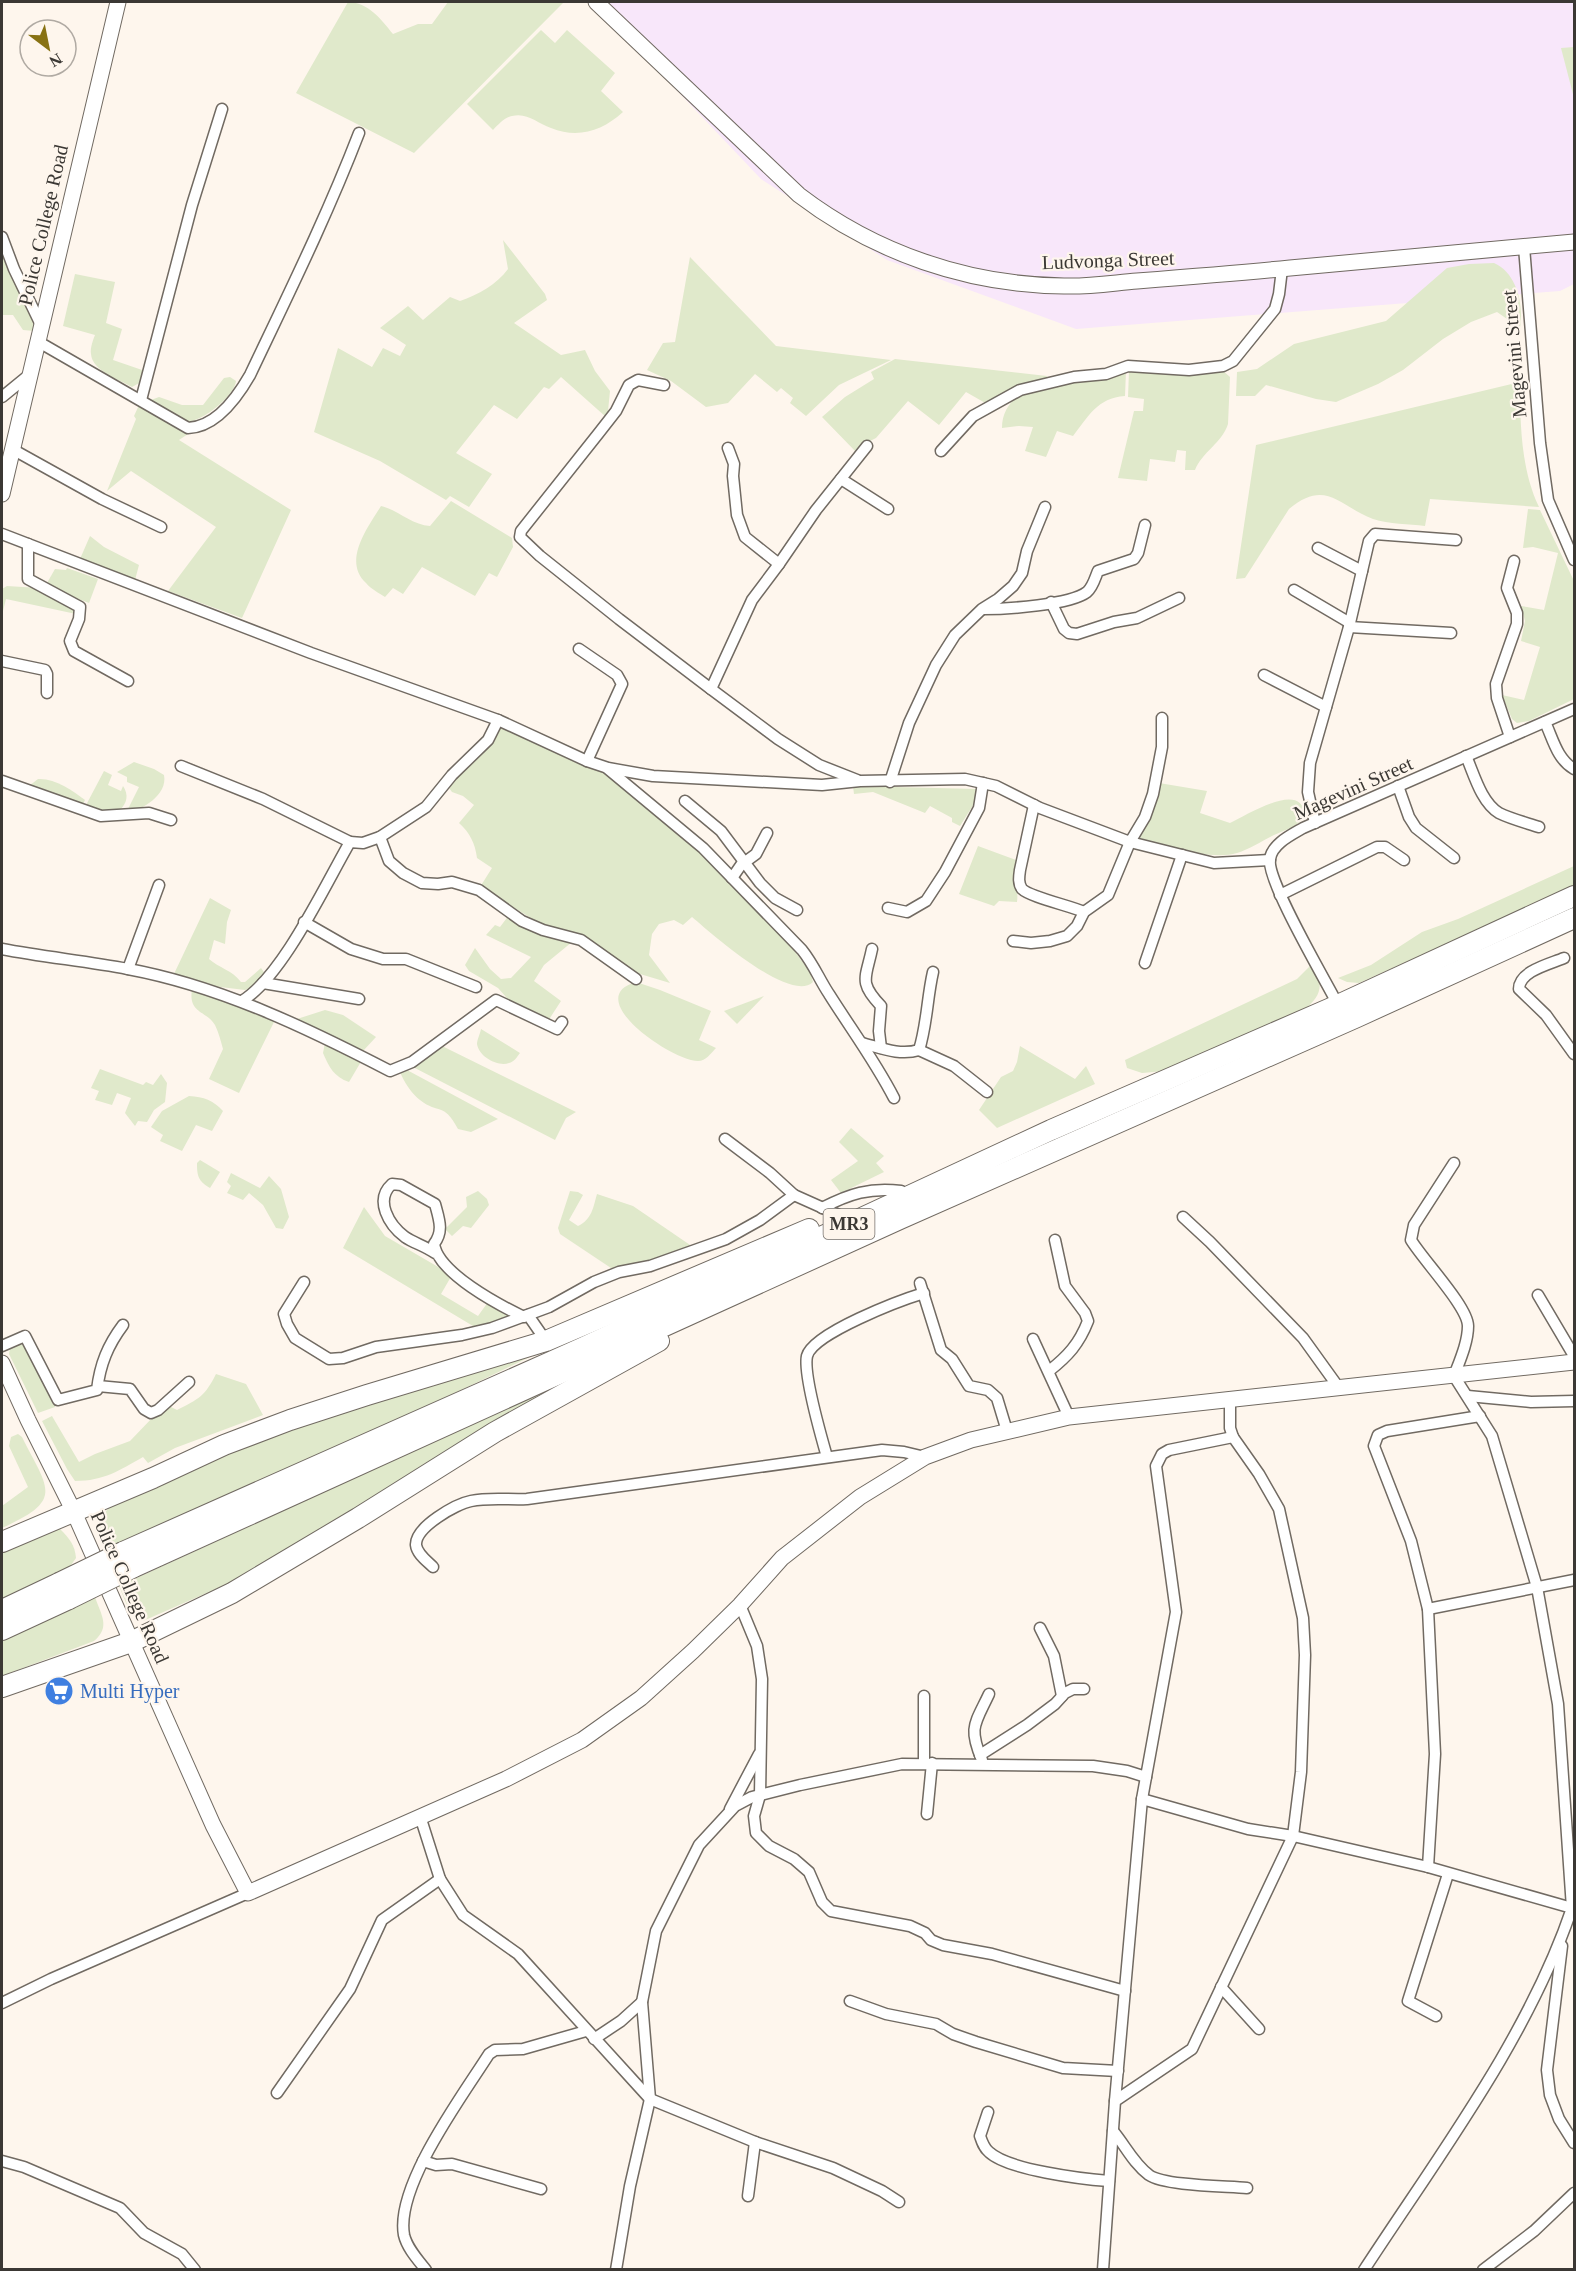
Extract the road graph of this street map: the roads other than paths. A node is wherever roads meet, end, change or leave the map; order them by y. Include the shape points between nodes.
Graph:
1 (118, 2) edge
2 (596, 2) edge
3 (222, 109) dead end
4 (358, 133) dead end
5 (2, 237) edge
6 (1575, 242) edge
7 (1524, 247) junction
8 (1282, 269) junction
9 (41, 325) junction
10 (38, 341) junction
11 (29, 375) junction
12 (664, 385) dead end
13 (2, 397) edge
14 (141, 400) junction
15 (867, 446) dead end
16 (728, 448) dead end
17 (12, 449) junction
18 (941, 451) dead end
19 (841, 479) junction
20 (2, 494) edge
21 (1045, 507) dead end
22 (888, 509) dead end
23 (1145, 525) dead end
24 (161, 527) dead end
25 (2, 534) edge
26 (1456, 540) dead end
27 (28, 544) junction
28 (1318, 548) dead end
29 (1575, 560) edge
30 (1514, 561) dead end
31 (780, 564) junction
32 (1362, 571) junction
33 (1294, 590) dead end
34 (1179, 598) dead end
35 (1051, 602) junction
36 (982, 609) junction
37 (1349, 625) junction
38 (1451, 633) dead end
39 (579, 649) dead end
40 (2, 661) edge
41 (1264, 675) dead end
42 (128, 681) dead end
43 (711, 688) junction
44 (47, 693) dead end
45 (1326, 707) junction
46 (1575, 709) edge
47 (1162, 718) dead end
48 (498, 720) junction
49 (1545, 722) junction
50 (1510, 737) junction
51 (1466, 756) junction
52 (586, 761) junction
53 (181, 766) dead end
54 (608, 768) junction
55 (1575, 769) edge
56 (2, 781) edge
57 (860, 782) junction
58 (890, 782) junction
59 (983, 783) junction
60 (1398, 786) junction
61 (685, 801) dead end
62 (1034, 805) junction
63 (171, 820) dead end
64 (1315, 823) junction
65 (1539, 827) dead end
66 (767, 833) dead end
67 (380, 837) junction
68 (350, 842) junction
69 (1130, 842) junction
70 (1182, 855) junction
71 (1454, 858) dead end
72 (1269, 860) junction
73 (1404, 860) dead end
74 (745, 862) junction
75 (732, 878) junction
76 (159, 885) dead end
77 (1280, 895) junction
78 (1575, 897) edge
79 (888, 908) dead end
80 (797, 910) dead end
81 (1084, 912) junction
82 (1575, 918) edge
83 (304, 922) junction
84 (1013, 941) dead end
85 (2, 949) edge
86 (872, 949) dead end
87 (1564, 958) dead end
88 (1145, 963) dead end
89 (128, 969) junction
90 (933, 972) dead end
91 (636, 979) dead end
92 (263, 983) junction
93 (476, 987) dead end
94 (359, 999) dead end
95 (242, 1000) junction
96 (1338, 1005) junction
97 (562, 1022) dead end
98 (862, 1043) junction
99 (881, 1048) junction
100 (919, 1050) junction
101 (1575, 1054) edge
102 (987, 1092) dead end
103 (894, 1098) dead end
104 (1051, 1130) junction
105 (725, 1139) dead end
106 (1454, 1163) dead end
107 (901, 1191) junction
108 (794, 1195) junction
109 (822, 1208) junction
110 (841, 1216) junction
111 (1183, 1217) dead end
112 (900, 1219) junction
113 (1055, 1240) dead end
114 (435, 1253) junction
115 (304, 1282) dead end
116 (1538, 1295) dead end
117 (526, 1316) junction
118 (123, 1325) dead end
119 (1033, 1340) dead end
120 (546, 1341) junction
121 (2, 1346) edge
122 (1575, 1356) edge
123 (1575, 1362) edge
124 (2, 1363) edge
125 (1050, 1371) junction
126 (1454, 1376) junction
127 (189, 1382) dead end
128 (98, 1386) junction
129 (1340, 1388) junction
130 (1468, 1396) junction
131 (1230, 1400) junction
132 (1575, 1401) edge
133 (1480, 1416) junction
134 (1069, 1417) junction
135 (1007, 1431) junction
136 (1233, 1437) junction
137 (827, 1456) junction
138 (925, 1457) junction
139 (73, 1510) junction
140 (2, 1542) edge
141 (128, 1560) junction
142 (433, 1567) dead end
143 (1575, 1580) edge
144 (1537, 1587) junction
145 (64, 1591) junction
146 (740, 1605) junction
147 (1428, 1609) junction
148 (2, 1610) edge
149 (1040, 1628) dead end
150 (2, 1630) edge
151 (131, 1641) junction
152 (2, 1687) edge
153 (1084, 1689) dead end
154 (989, 1694) dead end
155 (924, 1696) dead end
156 (1062, 1696) junction
157 (760, 1751) junction
158 (982, 1760) junction
159 (928, 1763) junction
160 (1146, 1777) junction
161 (760, 1795) junction
162 (1142, 1798) junction
163 (729, 1812) junction
164 (927, 1814) dead end
165 (420, 1816) junction
166 (1293, 1836) junction
167 (1428, 1868) junction
168 (1448, 1874) junction
169 (440, 1879) junction
170 (248, 1893) junction
171 (1572, 1908) junction
172 (1564, 1930) junction
173 (1221, 1987) junction
174 (1125, 1991) junction
175 (642, 2001) junction
176 (850, 2001) dead end
177 (2, 2003) edge
178 (1436, 2016) dead end
179 (1259, 2029) dead end
180 (590, 2035) junction
181 (1118, 2071) junction
182 (277, 2093) dead end
183 (650, 2099) junction
184 (1115, 2101) junction
185 (988, 2112) dead end
186 (1113, 2131) junction
187 (754, 2142) junction
188 (1575, 2143) edge
189 (2, 2161) edge
190 (423, 2162) junction
191 (1109, 2181) junction
192 (1247, 2188) dead end
193 (541, 2189) dead end
194 (1575, 2193) edge
195 (748, 2196) dead end
196 (899, 2202) dead end
197 (195, 2270) edge
198 (426, 2270) edge
199 (616, 2270) edge
200 (1103, 2270) edge
201 (1364, 2270) edge
202 (1483, 2270) edge

1 - 9 street, Police College Road
2 - 8 street, Ludvonga Street via 799,195 872,242 918,261 1011,282 1065,286
3 - 14 street via 192,205
4 - 14 street via 315,238 239,394 215,417 196,428 188,428
5 - 9 street
6 - 7 street, Ludvonga Street
7 - 8 street, Ludvonga Street
7 - 29 street, Magevini Street via 1548,500
8 - 18 street via 1275,309 1233,361 1189,370 1128,366 1106,374 1020,390 974,416
9 - 10 street, Police College Road
10 - 11 street, Police College Road
10 - 14 street
11 - 13 street
11 - 17 street, Police College Road
12 - 43 street via 638,380 629,385 616,411 552,490 520,537
15 - 19 street
16 - 31 street via 745,537
17 - 20 street, Police College Road
17 - 24 street
19 - 22 street
19 - 31 street
21 - 36 street via 1022,573 1013,586
23 - 35 street via 1134,559 1098,571 1092,587 1084,594
25 - 27 street
26 - 32 street via 1375,534
27 - 42 street via 28,579 80,607 70,641 74,651
27 - 48 street via 310,653
28 - 32 street
30 - 50 street via 1507,588 1517,624 1496,684
31 - 43 street via 752,600
32 - 37 street
33 - 37 street
34 - 35 street via 1137,618 1077,634 1064,629
35 - 36 street via 1023,608
36 - 58 street via 955,635 936,665 909,723
37 - 38 street
37 - 45 street
39 - 52 street via 617,675 622,684
40 - 44 street via 45,670
41 - 45 street
43 - 57 street via 819,765
45 - 64 street via 1310,763 1308,792
46 - 49 street, Magevini Street
47 - 69 street via 1162,747 1153,794
48 - 52 street
48 - 67 street via 488,740 426,807
49 - 50 street, Magevini Street
49 - 55 street via 1560,756
50 - 51 street, Magevini Street
51 - 60 street, Magevini Street
51 - 65 street via 1481,792 1498,812
52 - 54 street
53 - 68 street via 263,799
54 - 57 street via 653,776 822,785
54 - 75 street via 703,848
56 - 63 street via 101,816 149,813
57 - 58 street
58 - 59 street via 965,779
59 - 62 street
59 - 79 street via 979,808 970,828 926,901 907,912
60 - 64 street, Magevini Street
60 - 71 street via 1416,828
61 - 74 street via 721,831
62 - 69 street
62 - 81 street via 1018,881 1030,894
64 - 72 street, Magevini Street via 1284,840
66 - 74 street via 756,854
67 - 68 street via 363,843
67 - 91 street via 389,861 403,873 422,883 452,882 479,890 522,921 581,940
68 - 83 street
69 - 70 street
69 - 81 street via 1107,896
70 - 72 street via 1214,863
70 - 88 street
72 - 77 street
73 - 77 street via 1385,847 1377,848
74 - 75 street
74 - 80 street via 775,898
75 - 98 street via 814,964
76 - 89 street
77 - 96 street
78 - 96 highway, MR3
81 - 84 street via 1067,936 1032,943
82 - 112 highway, MR3
83 - 92 street
83 - 93 street via 351,949 383,959 406,960
85 - 89 street
86 - 99 street via 866,987 881,1006
87 - 101 street via 1525,976 1519,989 1546,1015
89 - 95 street
90 - 100 street
92 - 94 street
92 - 95 street
95 - 97 street via 390,1071 412,1062 496,1000 557,1029
96 - 104 highway, MR3
98 - 99 street
98 - 103 street
99 - 100 street via 910,1053
100 - 102 street via 954,1066
104 - 107 highway
104 - 141 highway, MR3
105 - 108 street
106 - 126 street via 1414,1225 1411,1239 1467,1320 1463,1352
107 - 109 street via 865,1191
107 - 110 highway
108 - 109 street
108 - 117 street via 726,1239 650,1266 619,1272
109 - 110 street
110 - 120 highway
111 - 129 street via 1303,1338
112 - 141 highway, MR3
112 - 151 highway via 649,1347 495,1432 232,1593
113 - 125 street via 1065,1286 1088,1321 1071,1353
114 - 114 street via 441,1227 435,1204 392,1184 385,1190 383,1201 392,1225
114 - 117 street via 447,1267 496,1303
115 - 117 street via 284,1314 287,1324 295,1338 329,1359 376,1347 462,1335
116 - 122 street
117 - 120 street
118 - 128 street via 111,1341
119 - 125 street
120 - 139 highway via 290,1420
121 - 128 street via 25,1336 58,1400
123 - 126 street
124 - 139 street, Police College Road
125 - 134 street
126 - 129 street
126 - 130 street
127 - 128 street via 151,1413 130,1389
129 - 131 street
130 - 132 street via 1531,1402
130 - 133 street
131 - 134 street
131 - 136 street
133 - 144 street via 1498,1454
133 - 147 street via 1387,1431 1375,1441 1411,1541
134 - 135 street
135 - 137 street via 996,1398 988,1390 969,1386 952,1359 941,1350 922,1288 856,1320 814,1345 807,1354 813,1402
135 - 138 street
136 - 160 street via 1169,1449 1156,1466 1176,1612
136 - 166 street via 1279,1509 1304,1618 1301,1772
137 - 138 street via 882,1450
137 - 142 street via 527,1499 472,1500 456,1505 418,1535 419,1552
138 - 146 street via 821,1526 782,1558
139 - 140 highway
139 - 151 street, Police College Road
141 - 145 highway, MR3, bridge
143 - 144 street
144 - 147 street
144 - 171 street via 1558,1704
145 - 148 highway, MR3
145 - 150 highway, MR3
146 - 157 street via 757,1646 762,1679
146 - 165 street via 641,1698 582,1740 506,1779
147 - 167 street via 1435,1754
149 - 156 street via 1054,1656
151 - 152 highway
151 - 170 street, Police College Road via 213,1825
153 - 156 street via 1073,1689
154 - 158 street via 975,1724 973,1740
155 - 159 street
156 - 158 street
157 - 161 street
157 - 163 street
158 - 159 street
158 - 160 street via 1093,1766
159 - 161 street via 861,1771
159 - 164 street
160 - 162 street
161 - 163 street
161 - 174 street via 754,1816 756,1833 808,1872 822,1902 831,1911 910,1926 943,1945 992,1954
162 - 166 street via 1248,1829
162 - 174 street
163 - 175 street via 699,1845 656,1931
165 - 169 street
165 - 170 street
166 - 167 street
166 - 173 street
167 - 168 street
168 - 171 street
168 - 178 street via 1408,2001
169 - 180 street via 463,1915 518,1954
169 - 182 street via 382,1920 354,1984
170 - 177 street
171 - 172 street
172 - 188 street via 1547,2070 1559,2120
172 - 201 street via 1534,2001 1495,2070
173 - 179 street
173 - 184 street via 1192,2049
174 - 181 street
175 - 180 street via 621,2021
175 - 183 street
176 - 181 street via 886,2014 936,2024 976,2042 1063,2068
180 - 183 street
180 - 190 street via 489,2054
181 - 184 street
183 - 187 street
183 - 199 street
184 - 186 street
185 - 191 street via 980,2136 990,2154 1057,2175
186 - 191 street
186 - 192 street via 1136,2163 1151,2176
187 - 195 street
187 - 196 street via 833,2168
189 - 197 street via 120,2208 144,2233 182,2254
190 - 193 street via 452,2164
190 - 198 street via 403,2221 405,2237
191 - 200 street
194 - 202 street

